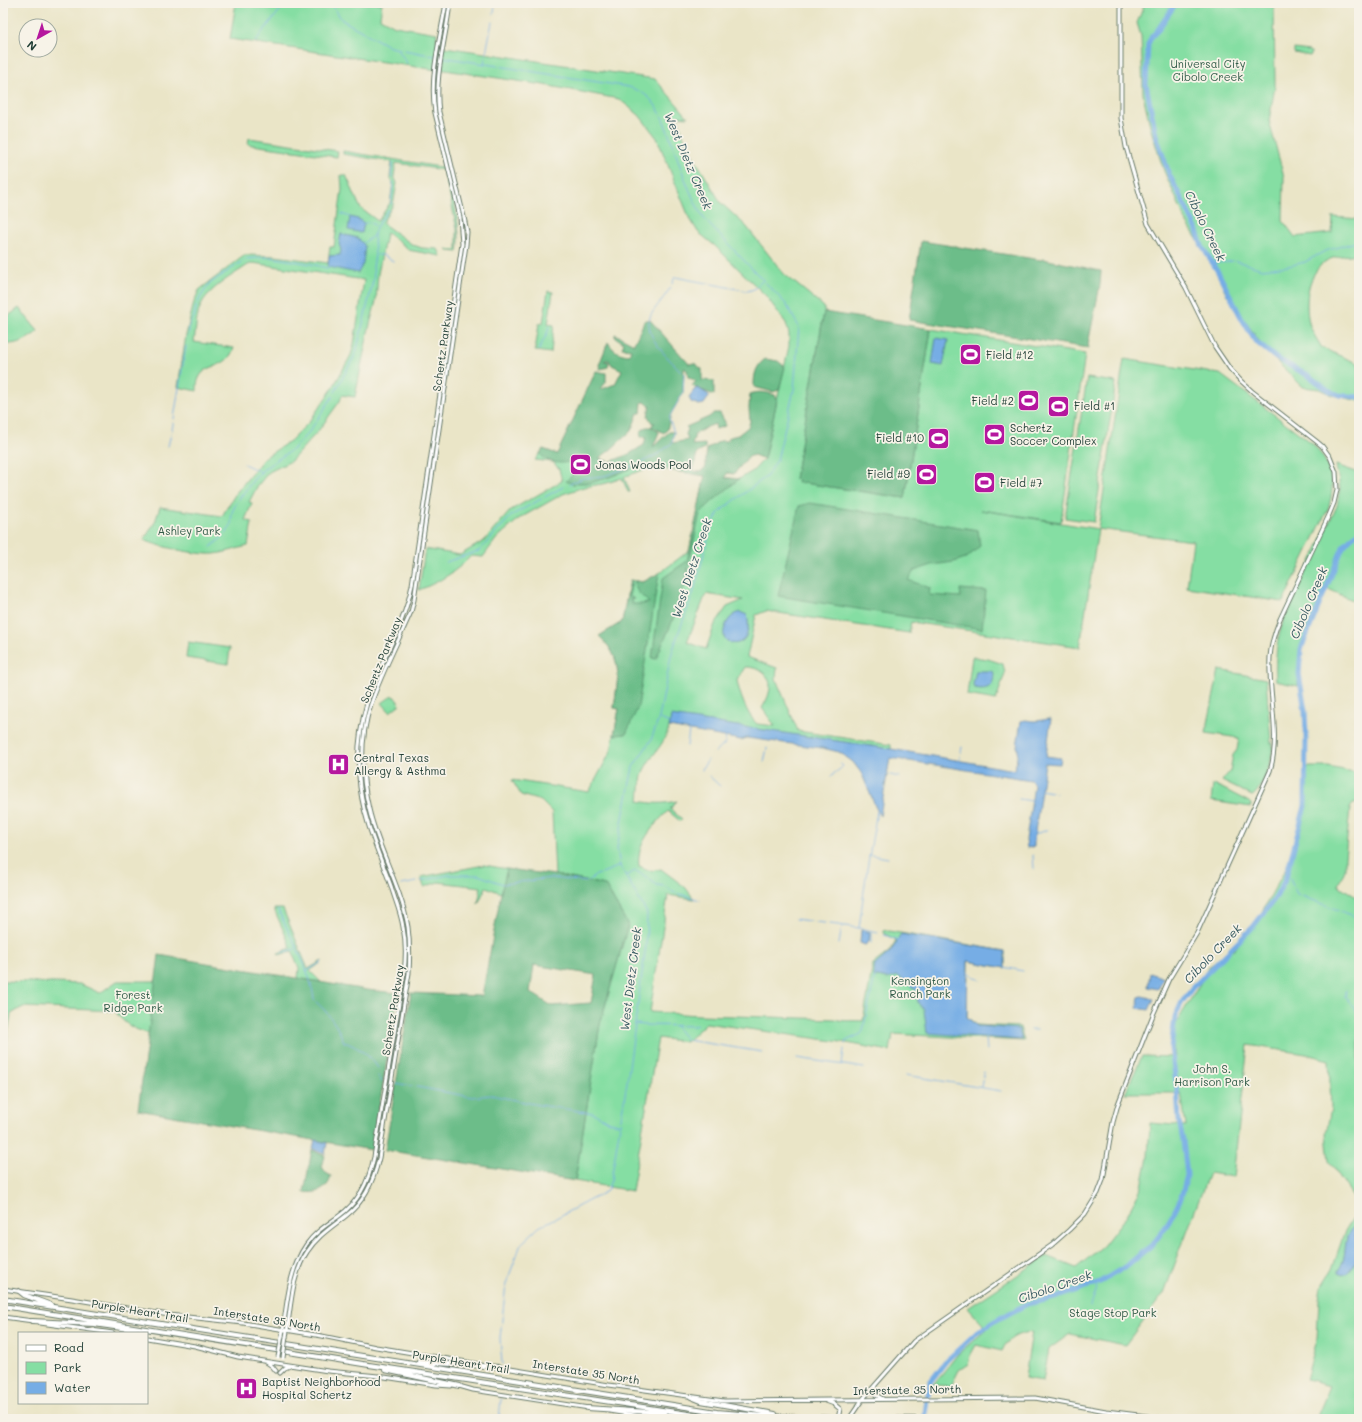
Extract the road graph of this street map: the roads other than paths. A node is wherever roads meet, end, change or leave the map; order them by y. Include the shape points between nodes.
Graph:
1 (446, 3) edge
2 (450, 3) edge
3 (1121, 3) edge
4 (3, 1289) edge
5 (19, 1291) junction
6 (3, 1299) edge
7 (3, 1306) edge
8 (58, 1308) junction
9 (3, 1317) edge
10 (284, 1320) junction
11 (32, 1321) junction
12 (289, 1321) junction
13 (274, 1328) junction
14 (283, 1330) junction
15 (288, 1330) junction
16 (106, 1332) edge
17 (163, 1332) junction
18 (298, 1332) junction
19 (148, 1338) edge
20 (265, 1361) junction
21 (401, 1361) junction
22 (277, 1363) junction
23 (282, 1364) junction
24 (292, 1365) junction
25 (369, 1365) junction
26 (500, 1367) junction
27 (276, 1371) dead end
28 (280, 1373) dead end
29 (876, 1383) junction
30 (460, 1386) junction
31 (692, 1397) junction
32 (884, 1399) junction
33 (824, 1400) junction
34 (862, 1400) junction
35 (587, 1408) junction
36 (682, 1414) junction
37 (788, 1416) junction
38 (659, 1419) edge
39 (721, 1419) edge
40 (838, 1419) edge
41 (849, 1419) edge
42 (918, 1419) edge
43 (1171, 1419) edge

1 - 10 main road, Schertz Parkway via 432,88 460,217 462,244 409,599 366,704 358,753 364,811 395,898 403,926 406,958 370,1175 351,1206 318,1231 302,1251 293,1270
2 - 12 main road, Schertz Parkway via 437,88 467,232 465,256 414,600 371,706 363,759 369,809 408,926 409,973 374,1176 367,1192 357,1205 322,1234 306,1253 296,1278
3 - 29 main road via 1121,118 1126,147 1148,224 1186,288 1224,361 1249,389 1322,446 1334,467 1337,490 1332,508 1273,636 1270,665 1274,744 1270,771 1196,934 1169,979 1152,1015 1118,1104 1103,1180 1098,1193 1085,1214 1063,1236 914,1341
4 - 5 main road, Interstate 35 North
5 - 8 highway
5 - 13 main road, Interstate 35 North via 169,1315
6 - 8 highway, Purple Heart Trail
7 - 17 highway, Purple Heart Trail
8 - 21 highway, Purple Heart Trail
9 - 11 main road
10 - 13 main road via 280,1326
10 - 14 main road, Schertz Parkway
11 - 16 main road
11 - 17 highway via 94,1324
12 - 15 main road, Schertz Parkway
12 - 18 main road
13 - 14 main road, Interstate 35 North
14 - 15 main road, Interstate 35 North
14 - 22 main road, Schertz Parkway, bridge
15 - 18 main road, Interstate 35 North
15 - 23 main road, Schertz Parkway, bridge
17 - 25 highway, Purple Heart Trail
18 - 26 main road, Interstate 35 North via 376,1348
19 - 20 main road
20 - 22 main road
20 - 27 main road
21 - 26 highway
21 - 37 highway, Purple Heart Trail via 717,1412
22 - 23 main road
23 - 24 main road
24 - 28 main road
24 - 30 main road
25 - 30 highway
25 - 36 highway, Purple Heart Trail
26 - 31 main road, Interstate 35 North
29 - 32 main road via 874,1393
29 - 34 main road
30 - 35 main road
31 - 33 main road, Interstate 35 North via 738,1402
31 - 37 highway via 736,1408
32 - 34 main road, Interstate 35 North
32 - 43 main road, Interstate 35 North via 1035,1398 1106,1411
33 - 34 main road, Interstate 35 North
33 - 40 main road via 840,1409
34 - 41 main road
35 - 36 highway
35 - 38 main road
36 - 39 highway, Purple Heart Trail
37 - 42 highway, Purple Heart Trail, bridge

